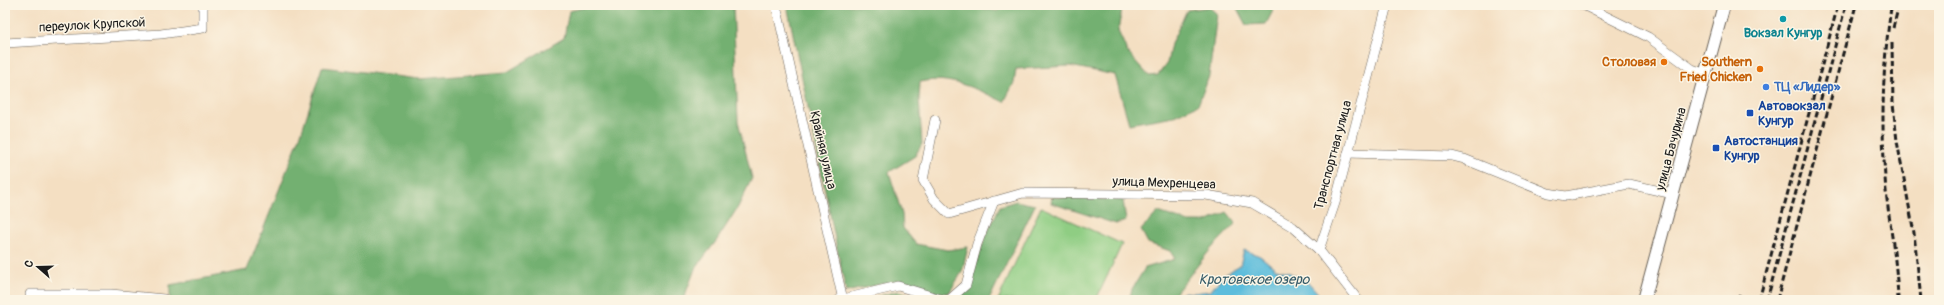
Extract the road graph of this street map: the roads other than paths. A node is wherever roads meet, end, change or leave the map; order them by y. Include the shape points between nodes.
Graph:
1 (203, 5) edge
2 (776, 5) edge
3 (1387, 5) edge
4 (1582, 5) edge
5 (1724, 5) edge
6 (5, 43) edge
7 (1706, 74) junction
8 (935, 120) dead end
9 (1348, 153) junction
10 (1673, 194) junction
11 (994, 201) junction
12 (1319, 250) junction
13 (31, 300) edge
14 (164, 300) edge
15 (841, 300) edge
16 (944, 300) edge
17 (949, 300) edge
18 (1358, 300) edge
19 (1644, 300) edge

1 - 6 street, переулок Крупской via 204,28 161,34
2 - 15 street, Крайняя улица
3 - 9 street, Транспортная улица
4 - 7 street via 1648,37 1692,69
5 - 7 street, улица Бачурина
7 - 10 street, улица Бачурина
8 - 11 street, улица Мехренцева via 923,180 934,199 949,214
9 - 10 street via 1452,156 1548,192 1566,196 1629,184
9 - 12 street, Транспортная улица
10 - 19 street, улица Бачурина
11 - 12 street, улица Мехренцева via 1023,193 1206,195 1252,203 1293,227
11 - 17 street via 977,244 966,285
12 - 18 street
13 - 14 street via 30,294 111,294
15 - 16 street via 898,286

